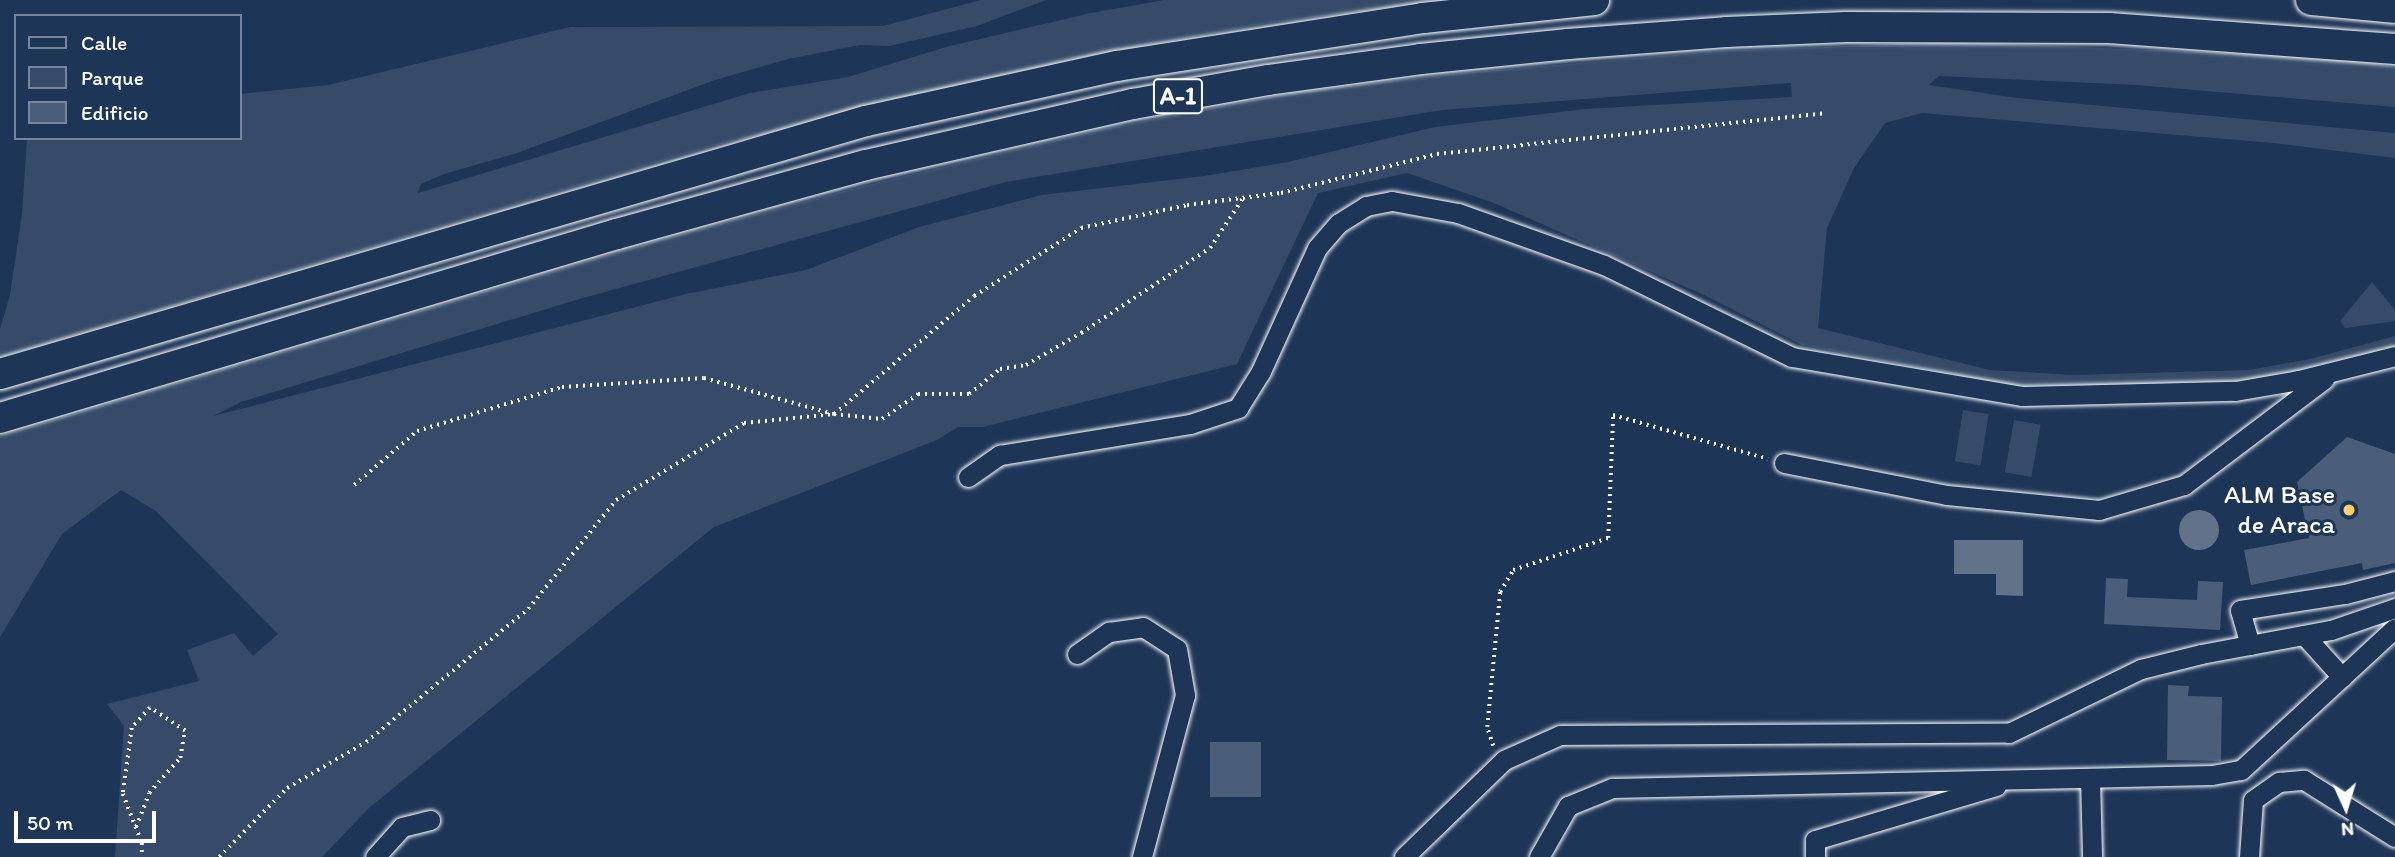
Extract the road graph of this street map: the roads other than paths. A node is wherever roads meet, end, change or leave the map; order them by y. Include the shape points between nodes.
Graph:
1 (1594, 0) edge
2 (2311, 0) edge
3 (2395, 8) edge
4 (2395, 49) edge
5 (2395, 356) edge
6 (2337, 371) junction
7 (0, 374) edge
8 (0, 418) edge
9 (1784, 463) road end
10 (968, 477) dead end
11 (2395, 582) edge
12 (2395, 608) edge
13 (2395, 628) edge
14 (2304, 635) junction
15 (2250, 645) junction
16 (1077, 654) dead end
17 (2342, 677) junction
18 (2090, 778) junction
19 (2020, 779) junction
20 (430, 820) dead end
21 (2395, 837) edge
22 (375, 857) edge
23 (1142, 857) edge
24 (1404, 857) edge
25 (1539, 857) edge
26 (1815, 857) edge
27 (2092, 857) edge
28 (2249, 857) edge

1 - 7 highway, A-1 via 1423,18 1117,66 866,121
2 - 3 highway
4 - 8 highway, A-1 via 2109,29 1846,27 1568,44 1268,80 1133,104 866,165 617,234
5 - 6 street
6 - 9 street via 2183,485 2099,510 1947,495
6 - 10 street via 2235,391 2023,396 1793,357 1604,265 1458,213 1392,201 1366,206 1339,223 1317,248 1261,371 1238,408 1190,424 1000,455
11 - 15 street via 2241,610
12 - 14 street
13 - 17 street
14 - 15 street
14 - 17 street
15 - 24 street via 2141,669 2009,733 1560,735 1499,765
16 - 23 street via 1109,632 1143,627 1177,649 1185,695
17 - 18 street via 2241,770
18 - 19 street
18 - 27 street
19 - 25 street via 1612,788 1568,806
19 - 26 street via 1815,840
20 - 22 street via 402,827
21 - 28 street via 2304,780 2279,782 2253,800

